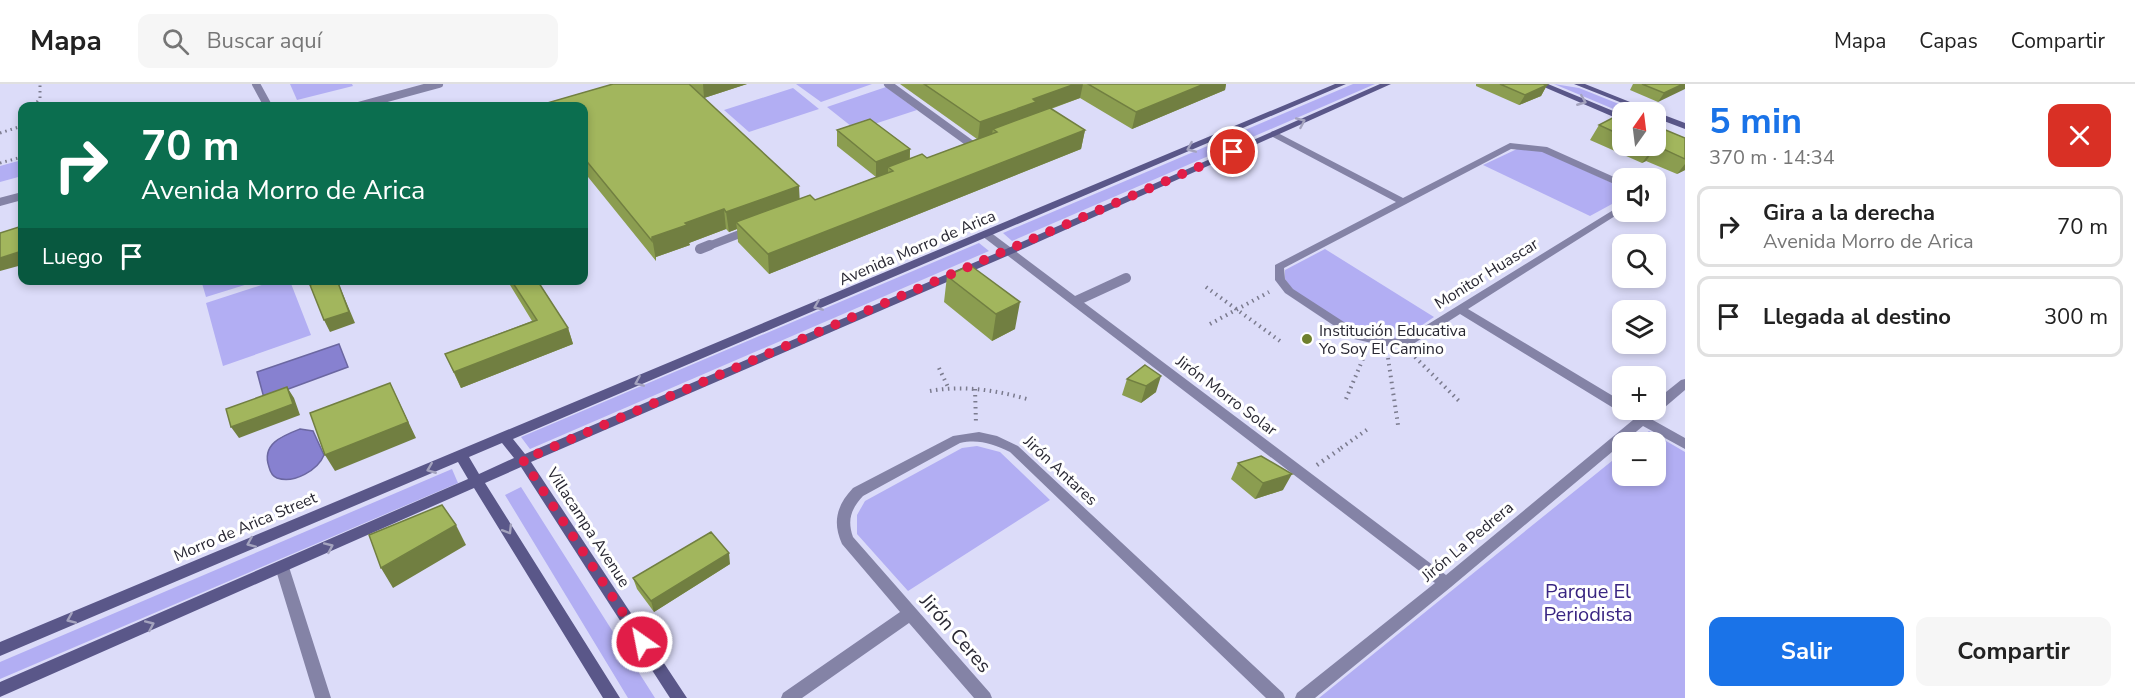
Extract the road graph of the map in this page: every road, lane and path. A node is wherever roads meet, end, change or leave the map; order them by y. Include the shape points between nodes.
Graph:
1 (40, 84) edge
2 (256, 84) edge
3 (440, 84) edge
4 (888, 84) edge
5 (1342, 84) edge
6 (1387, 84) edge
7 (1541, 84) edge
8 (1578, 84) edge
9 (37, 102) edge
10 (266, 102) edge
11 (373, 102) edge
12 (1625, 102) edge
13 (1612, 113) edge
14 (1666, 119) edge
15 (1685, 126) edge
16 (18, 127) edge
17 (0, 133) edge
18 (1274, 134) junction
19 (986, 143) edge
20 (975, 147) junction
21 (964, 151) edge
22 (18, 158) edge
23 (0, 163) edge
24 (1612, 180) edge
25 (18, 197) edge
26 (0, 202) edge
27 (1403, 202) junction
28 (1612, 214) edge
29 (762, 226) edge
30 (986, 234) junction
31 (700, 249) dead end
32 (1010, 251) junction
33 (1126, 278) dead end
34 (1206, 287) dead end
35 (1269, 292) dead end
36 (1076, 301) junction
37 (1238, 309) junction
38 (1459, 309) junction
39 (1210, 324) dead end
40 (1280, 341) dead end
41 (1365, 354) dead end
42 (1415, 357) dead end
43 (1388, 358) dead end
44 (939, 368) dead end
45 (1685, 383) edge
46 (948, 387) junction
47 (975, 389) junction
48 (930, 391) dead end
49 (1028, 399) dead end
50 (1346, 399) dead end
51 (1666, 399) edge
52 (1460, 402) dead end
53 (1612, 402) edge
54 (1640, 420) edge
55 (1659, 420) edge
56 (1398, 425) dead end
57 (1368, 429) dead end
58 (975, 436) junction
59 (504, 438) junction
60 (1685, 444) edge
61 (461, 456) junction
62 (523, 460) junction
63 (1304, 475) junction
64 (477, 480) junction
65 (282, 567) junction
66 (1446, 583) junction
67 (911, 613) junction
68 (0, 649) edge
69 (0, 690) edge
70 (323, 698) edge
71 (612, 698) edge
72 (679, 698) edge
73 (789, 698) edge
74 (984, 698) edge
75 (1276, 698) edge
76 (1303, 698) edge

1 - 9 path
2 - 10 lane
3 - 11 lane
4 - 20 lane
5 -> 30 main road, Avenida Morro de Arica
18 -> 6 main road
7 -> 13 main road
8 - 12 main road
14 - 15 main road
16 - 17 path
18 - 27 street
18 - 32 main road
19 - 20 lane
20 - 21 lane
22 - 23 path
24 - 27 street, Monitor Huascar via 1544,149 1510,146
25 - 26 lane
27 - 38 street, Monitor Huascar via 1279,267 1280,279 1289,291 1358,336 1384,342 1406,343
28 - 38 street, Monitor Huascar
29 - 31 lane
30 - 32 street, Jirón Morro Solar
30 -> 59 main road, Avenida Morro de Arica
32 - 36 street, Jirón Morro Solar
32 - 62 main road
33 - 36 lane
34 - 37 path
35 - 37 path
36 - 63 street, Jirón Morro Solar
37 - 39 path
37 - 40 path
38 - 53 street
41 - 50 path
42 - 52 path
43 - 56 path
44 - 46 path
45 - 51 street, Jirón La Pedrera
46 - 47 path
46 - 48 path
47 - 49 path
47 - 58 path
54 - 66 street, Jirón La Pedrera
55 - 60 street
57 - 63 path
58 - 67 street, Jirón Ceres via 957,440 858,492 842,515 847,540
58 - 75 street, Jirón Antares via 1014,449
59 - 61 main road, Morro de Arica Street
59 - 62 main road, Villacampa Avenue
61 - 64 main road
61 -> 68 main road, Morro de Arica Street
62 - 64 main road
62 - 72 main road, Villacampa Avenue
63 - 66 street, Jirón Morro Solar
65 -> 64 main road
64 -> 71 main road
69 -> 65 main road
65 - 70 street
66 - 76 street, Jirón La Pedrera
67 - 73 street
67 - 74 street, Jirón Ceres

